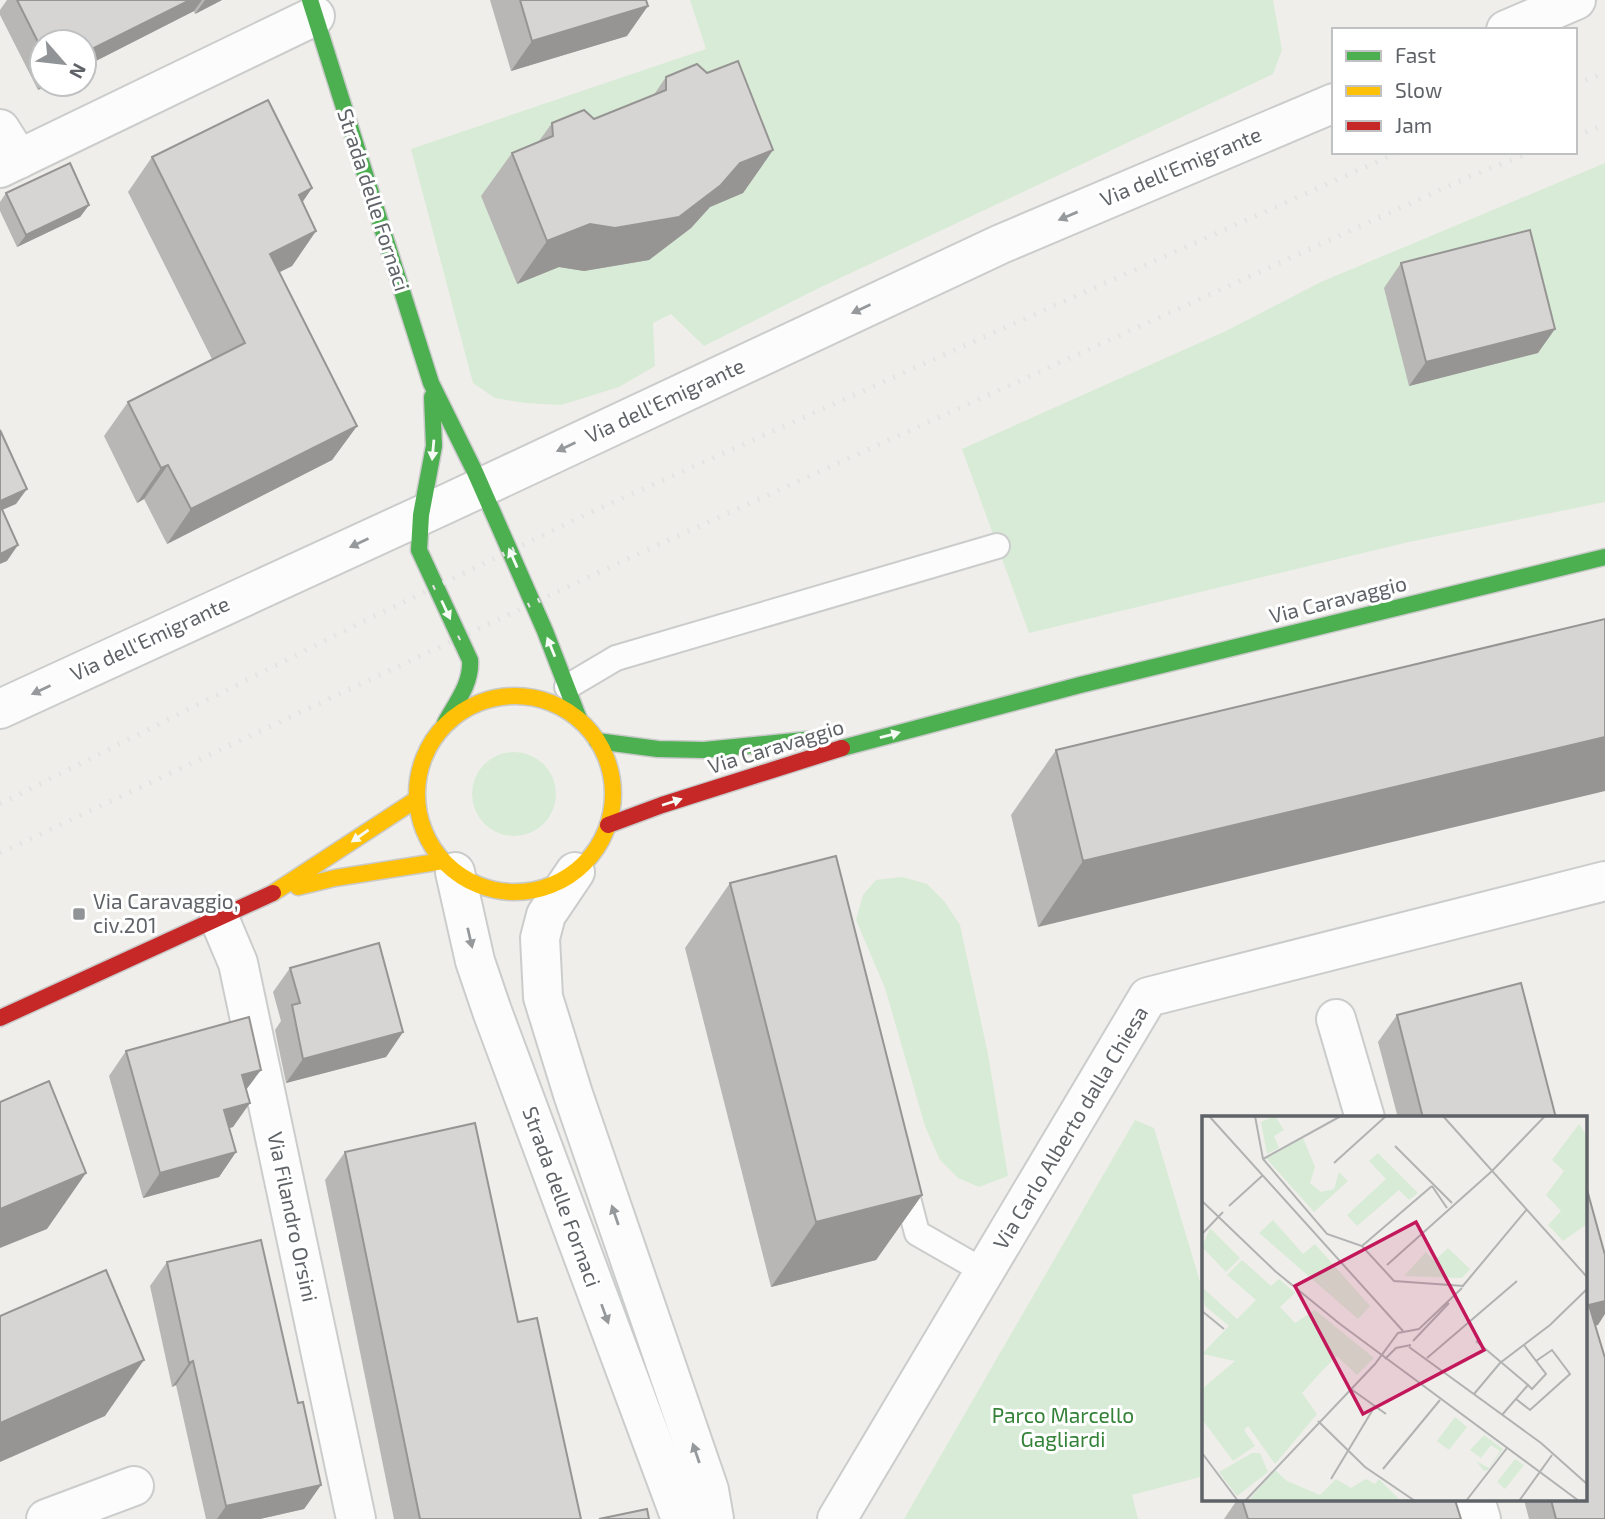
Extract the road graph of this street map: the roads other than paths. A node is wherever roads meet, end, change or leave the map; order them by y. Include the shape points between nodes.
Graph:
1 (1576, 0) edge
2 (312, 8) edge
3 (1511, 28) edge
4 (1332, 104) edge
5 (6, 152) edge
6 (431, 383) junction
7 (482, 486) junction
8 (421, 515) junction
9 (997, 546) dead end
10 (1605, 557) edge
11 (1080, 685) junction
12 (567, 687) junction
13 (0, 709) edge
14 (579, 719) junction
15 (440, 732) junction
16 (597, 741) junction
17 (418, 799) junction
18 (608, 825) junction
19 (449, 866) junction
20 (575, 872) junction
21 (1605, 881) edge
22 (275, 892) junction
23 (219, 918) junction
24 (0, 1018) edge
25 (1336, 1019) dead end
26 (1364, 1116) edge
27 (896, 1151) edge
28 (985, 1272) junction
29 (134, 1486) dead end
30 (1476, 1502) edge
31 (46, 1519) edge
32 (356, 1519) edge
33 (681, 1519) edge
34 (714, 1519) edge
35 (838, 1519) edge
36 (1481, 1519) edge

1 - 3 street
2 - 5 street, Strada delle Fornaci
2 - 6 street, Strada delle Fornaci
4 -> 7 street, Via dell'Emigrante via 1001,244
6 - 7 street, Strada delle Fornaci
6 -> 8 street, Strada delle Fornaci via 434,446
7 - 8 street, Via dell'Emigrante
12 -> 7 street, Strada delle Fornaci
8 -> 13 street, Via dell'Emigrante
8 -> 15 street, Strada delle Fornaci via 419,550 471,671
9 - 12 lane via 616,658
10 - 11 street, Via Caravaggio
11 - 16 street, Via Caravaggio via 975,701 816,739 704,750
18 -> 11 street, Via Caravaggio via 819,754
12 - 14 street, Strada delle Fornaci
14 - 15 street via 549,702 516,696 467,709
14 - 16 street
15 - 17 street via 420,774
16 - 18 street via 610,768 613,796
17 - 19 street via 430,842
17 -> 22 street
18 - 20 street via 590,859
19 - 20 street via 473,883 515,892 547,887
19 - 22 street via 335,878
19 -> 33 street, Strada delle Fornaci via 492,1010
34 -> 20 street, Strada delle Fornaci via 709,1490 543,997 540,938 545,915
21 - 28 street, Via Carlo Alberto dalla Chiesa via 1148,997
22 - 23 street
23 - 24 street
23 - 32 street, Via Filandro Orsini via 238,963
25 - 26 street
27 - 28 lane via 917,1233
28 - 35 street, Via Carlo Alberto dalla Chiesa
29 - 31 street
30 - 36 street

